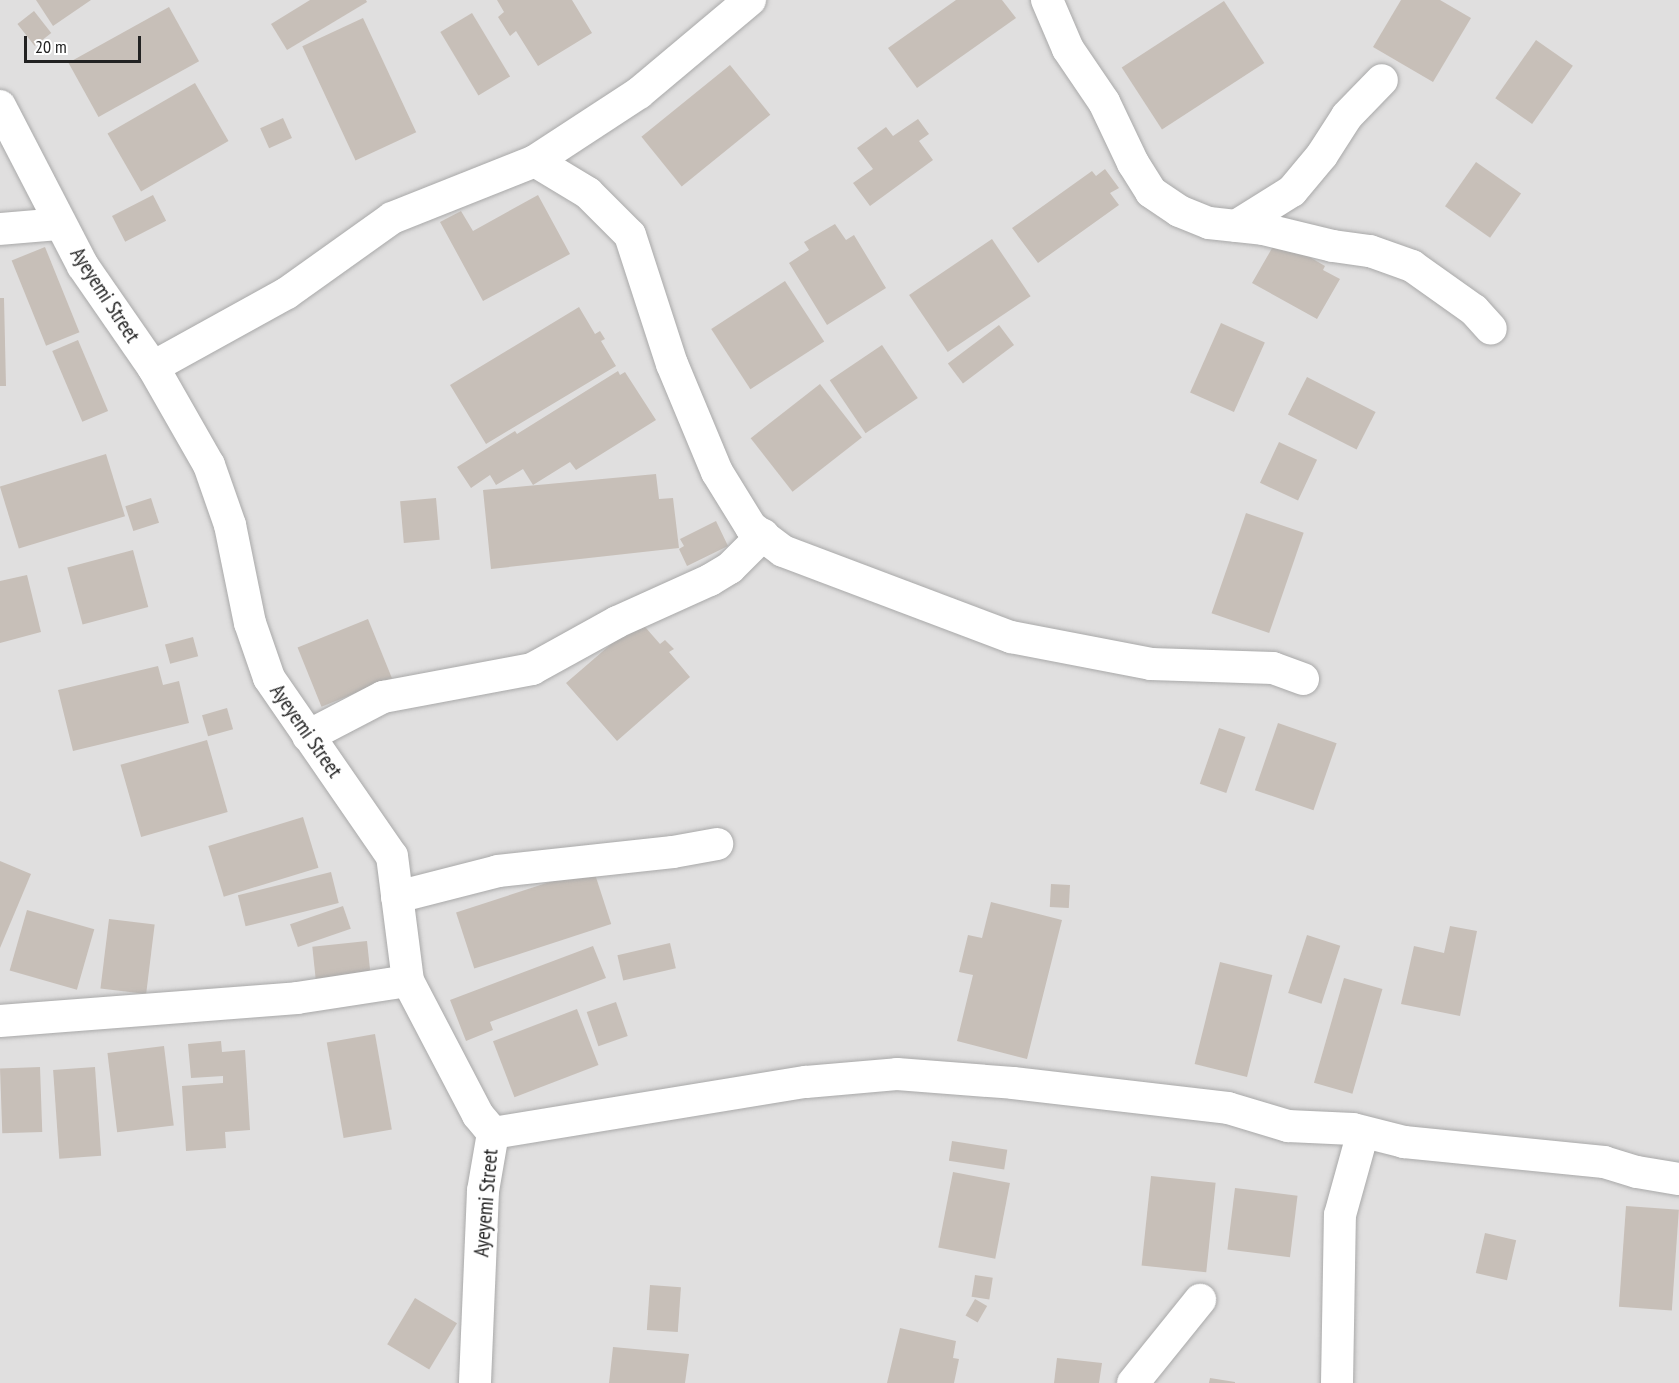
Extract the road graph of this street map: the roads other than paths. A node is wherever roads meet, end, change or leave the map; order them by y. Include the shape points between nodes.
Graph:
1 (750, 0) edge
2 (1047, 0) edge
3 (1382, 80) dead end
4 (0, 106) edge
5 (536, 160) junction
6 (60, 224) junction
7 (1236, 226) junction
8 (0, 229) edge
9 (1491, 329) dead end
10 (153, 367) junction
11 (763, 535) junction
12 (1303, 679) dead end
13 (308, 736) junction
14 (717, 844) dead end
15 (396, 897) junction
16 (408, 981) junction
17 (0, 1021) edge
18 (1363, 1132) junction
19 (493, 1133) junction
20 (1679, 1179) edge
21 (1200, 1300) dead end
22 (475, 1383) edge
23 (1133, 1383) edge
24 (1337, 1383) edge

1 - 5 street via 639,93
2 - 7 street via 1068,49 1104,102 1151,192 1179,212 1209,223
3 - 7 street via 1347,116 1292,191
4 - 6 street, Ayeyemi Street
5 - 10 street via 392,218 287,293
5 - 11 street via 588,193 630,235 672,364 717,472 752,527
6 - 8 street
6 - 10 street, Ayeyemi Street via 83,266
7 - 9 street via 1370,251 1412,266 1474,310
10 - 13 street, Ayeyemi Street via 209,465 230,525 250,623 269,678
11 - 12 street via 783,550 1011,637 1151,664 1273,668
11 - 13 street via 730,567 710,580 617,622 532,669 383,697
13 - 15 street, Ayeyemi Street via 392,856
14 - 15 street via 498,871
15 - 16 street, Ayeyemi Street
16 - 17 street via 297,998
16 - 19 street, Ayeyemi Street via 478,1115
18 - 19 street via 1288,1126 1228,1108 897,1074 806,1082
18 - 20 street via 1404,1142 1604,1162
18 - 24 street via 1340,1215
19 - 22 street, Ayeyemi Street via 483,1191
21 - 23 street

